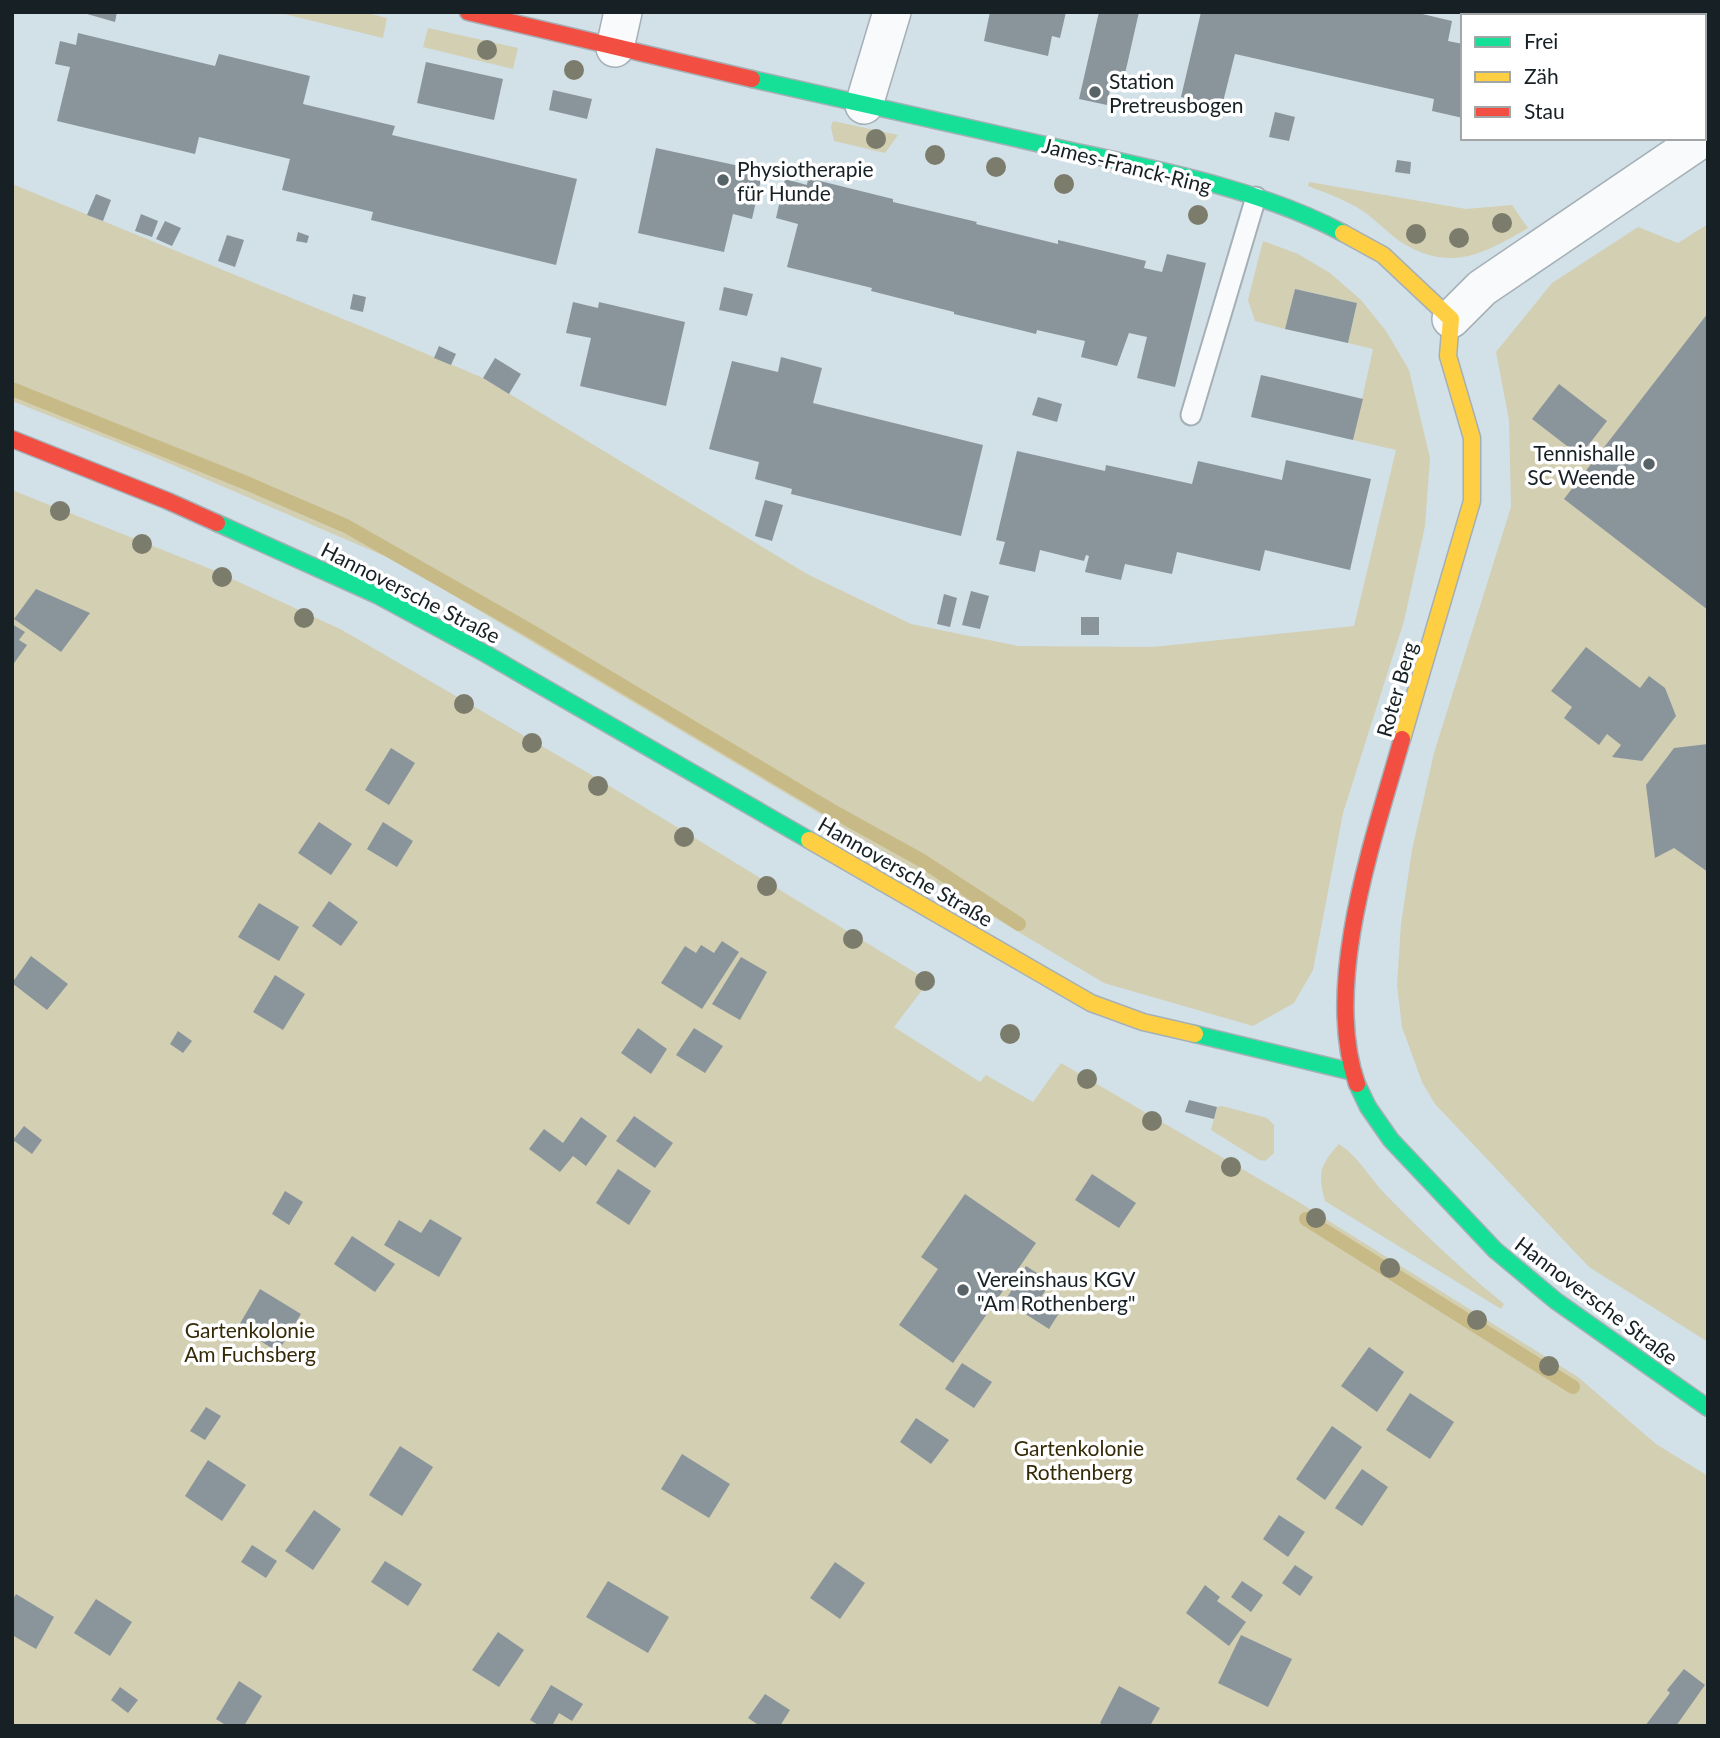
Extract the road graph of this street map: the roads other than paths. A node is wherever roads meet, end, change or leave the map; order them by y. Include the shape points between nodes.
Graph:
1 (468, 12) edge
2 (623, 12) edge
3 (892, 12) edge
4 (615, 48) junction
5 (864, 105) junction
6 (1701, 140) edge
7 (1256, 197) junction
8 (1451, 319) junction
9 (1191, 415) dead end
10 (12, 439) edge
11 (1353, 1072) junction
12 (1708, 1408) edge

1 - 4 street, James-Franck-Ring
2 - 4 street
3 - 5 street
4 - 5 street, James-Franck-Ring
5 - 7 street, James-Franck-Ring via 1128,163
6 - 8 street via 1482,288
7 - 8 street, James-Franck-Ring via 1312,217 1383,255
7 - 9 lane
8 - 11 street, Roter Berg via 1448,356 1472,438 1472,501 1362,890 1348,976 1348,1050
10 - 11 street, Hannoversche Straße via 168,500 377,595 498,660 1091,1003 1154,1025
11 - 12 street, Hannoversche Straße via 1383,1131 1474,1230 1533,1283

